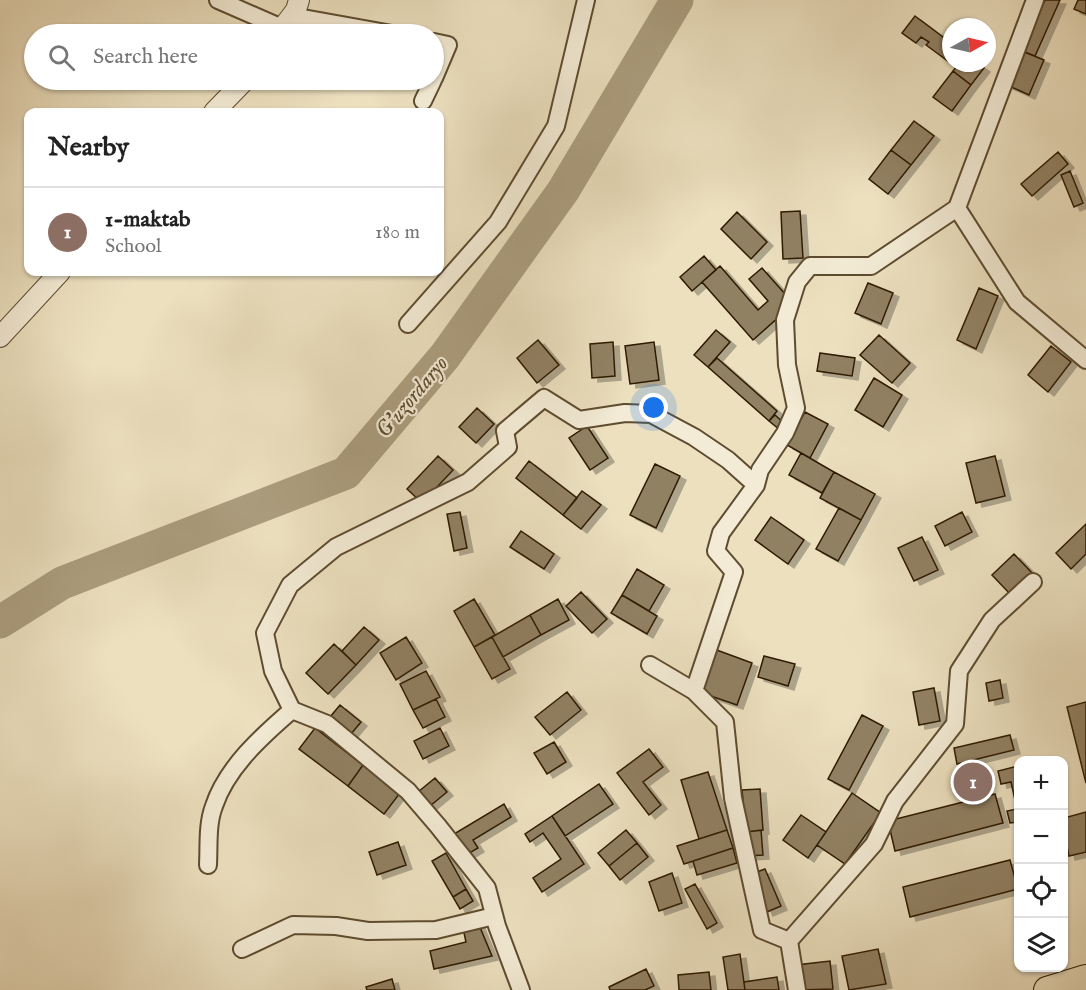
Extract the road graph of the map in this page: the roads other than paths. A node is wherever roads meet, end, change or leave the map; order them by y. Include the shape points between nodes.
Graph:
1 (218, 0) edge
2 (586, 0) edge
3 (1035, 0) edge
4 (288, 20) edge
5 (318, 24) edge
6 (235, 90) edge
7 (428, 90) edge
8 (423, 101) dead end
9 (218, 108) edge
10 (957, 208) junction
11 (56, 276) edge
12 (408, 324) dead end
13 (0, 337) edge
14 (1086, 360) edge
15 (756, 485) junction
16 (1033, 582) dead end
17 (650, 665) dead end
18 (694, 691) junction
19 (292, 710) junction
20 (208, 865) dead end
21 (494, 916) junction
22 (789, 941) junction
23 (242, 949) dead end
24 (1086, 978) edge
25 (521, 990) edge
26 (797, 990) edge
27 (1047, 990) edge

1 - 4 street
2 - 12 street via 556,126 498,222
3 - 10 street
4 - 5 street
6 - 9 street
7 - 8 street
10 - 14 street via 1017,302
10 - 15 street via 871,266 810,266 797,282 785,320 787,365 796,408 785,433 760,470
11 - 13 street
15 - 18 street via 721,533 716,551 734,572
15 - 19 street via 694,437 651,414 625,413 579,420 544,398 505,431 508,447 468,483 336,547 290,585 265,633 273,671
16 - 22 street via 992,620 959,671 955,724 895,801 873,844
17 - 18 street
18 - 22 street via 725,722 733,798 762,930
19 - 20 street via 261,737 231,774 214,805
19 - 21 street via 327,724 408,791 487,888
21 - 23 street via 436,930 368,931 293,925
21 - 25 street
22 - 26 street
24 - 27 main road

